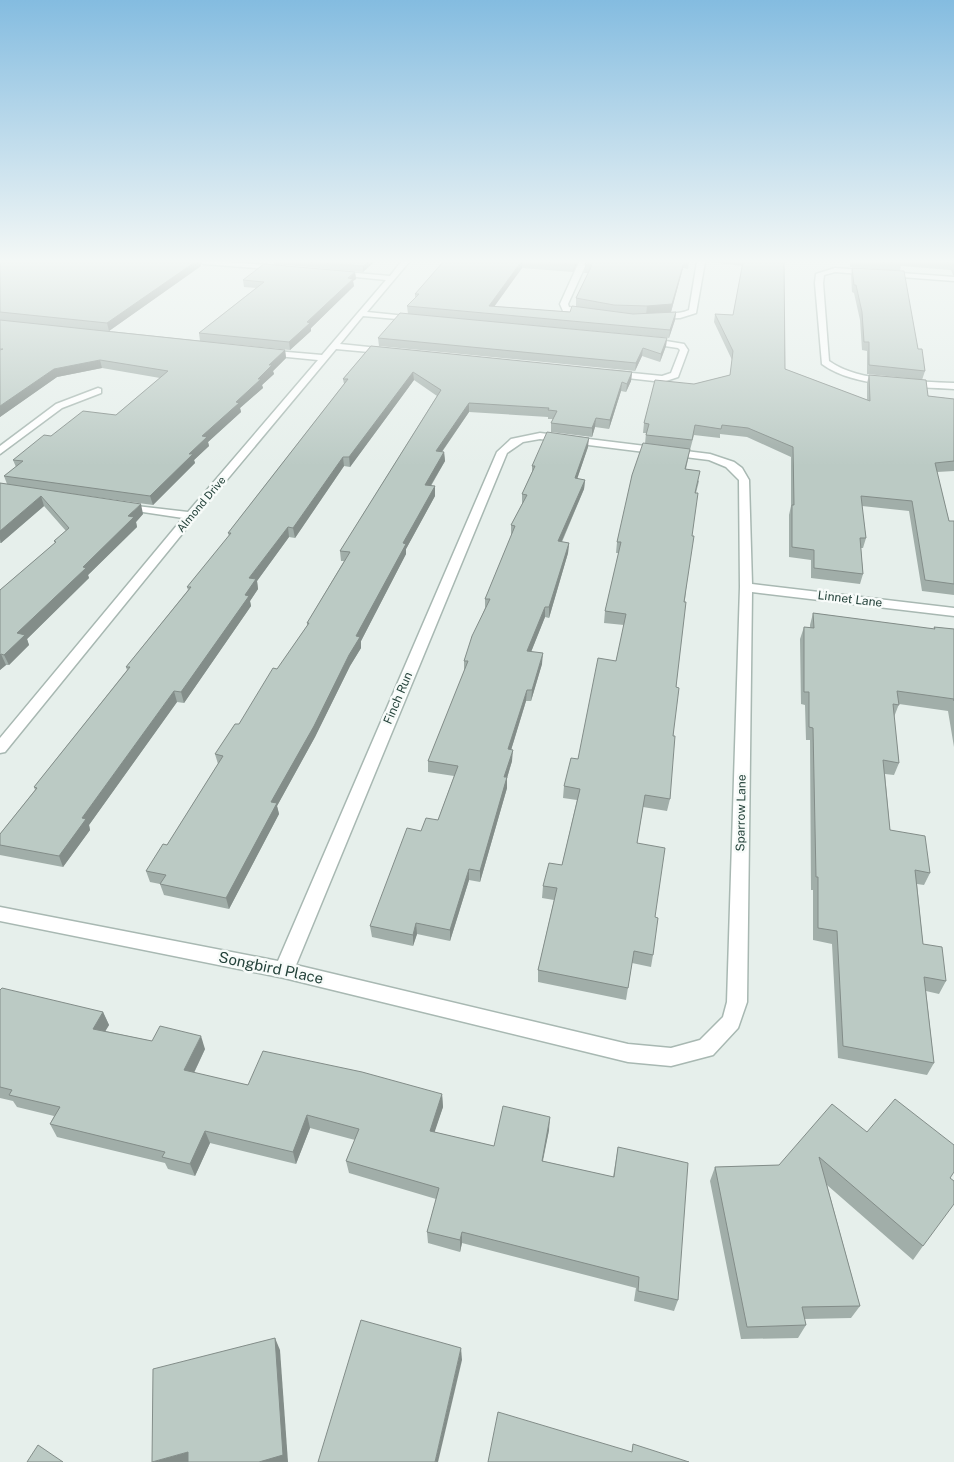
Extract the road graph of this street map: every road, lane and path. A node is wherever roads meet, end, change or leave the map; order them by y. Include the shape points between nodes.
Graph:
1 (347, 330) edge
2 (823, 330) edge
3 (642, 340) edge
4 (333, 346) junction
5 (254, 351) edge
6 (395, 352) edge
7 (322, 358) junction
8 (603, 373) edge
9 (954, 386) edge
10 (98, 391) dead end
11 (0, 451) edge
12 (672, 452) joint
13 (114, 505) edge
14 (191, 516) junction
15 (746, 586) junction
16 (954, 612) edge
17 (0, 748) edge
18 (0, 914) edge
19 (284, 970) junction
20 (541, 1032) joint

1 - 4 street, Almond Drive
2 - 9 street via 825,362 840,373
3 - 8 street via 682,346 684,350 675,375 663,379
4 - 6 street
4 - 7 street, Almond Drive
5 - 7 street
7 - 14 street, Almond Drive
10 - 11 street via 59,406
12 - 15 street, Sparrow Lane via 725,461 740,471 744,480
12 - 19 street, Finch Run via 540,436 512,441 502,452
13 - 14 street
14 - 17 street, Almond Drive
15 - 16 street, Linnet Lane
15 - 20 street, Sparrow Lane via 737,1002 732,1022 706,1048 671,1057 628,1053
18 - 19 street, Songbird Place
19 - 20 street, Songbird Place

